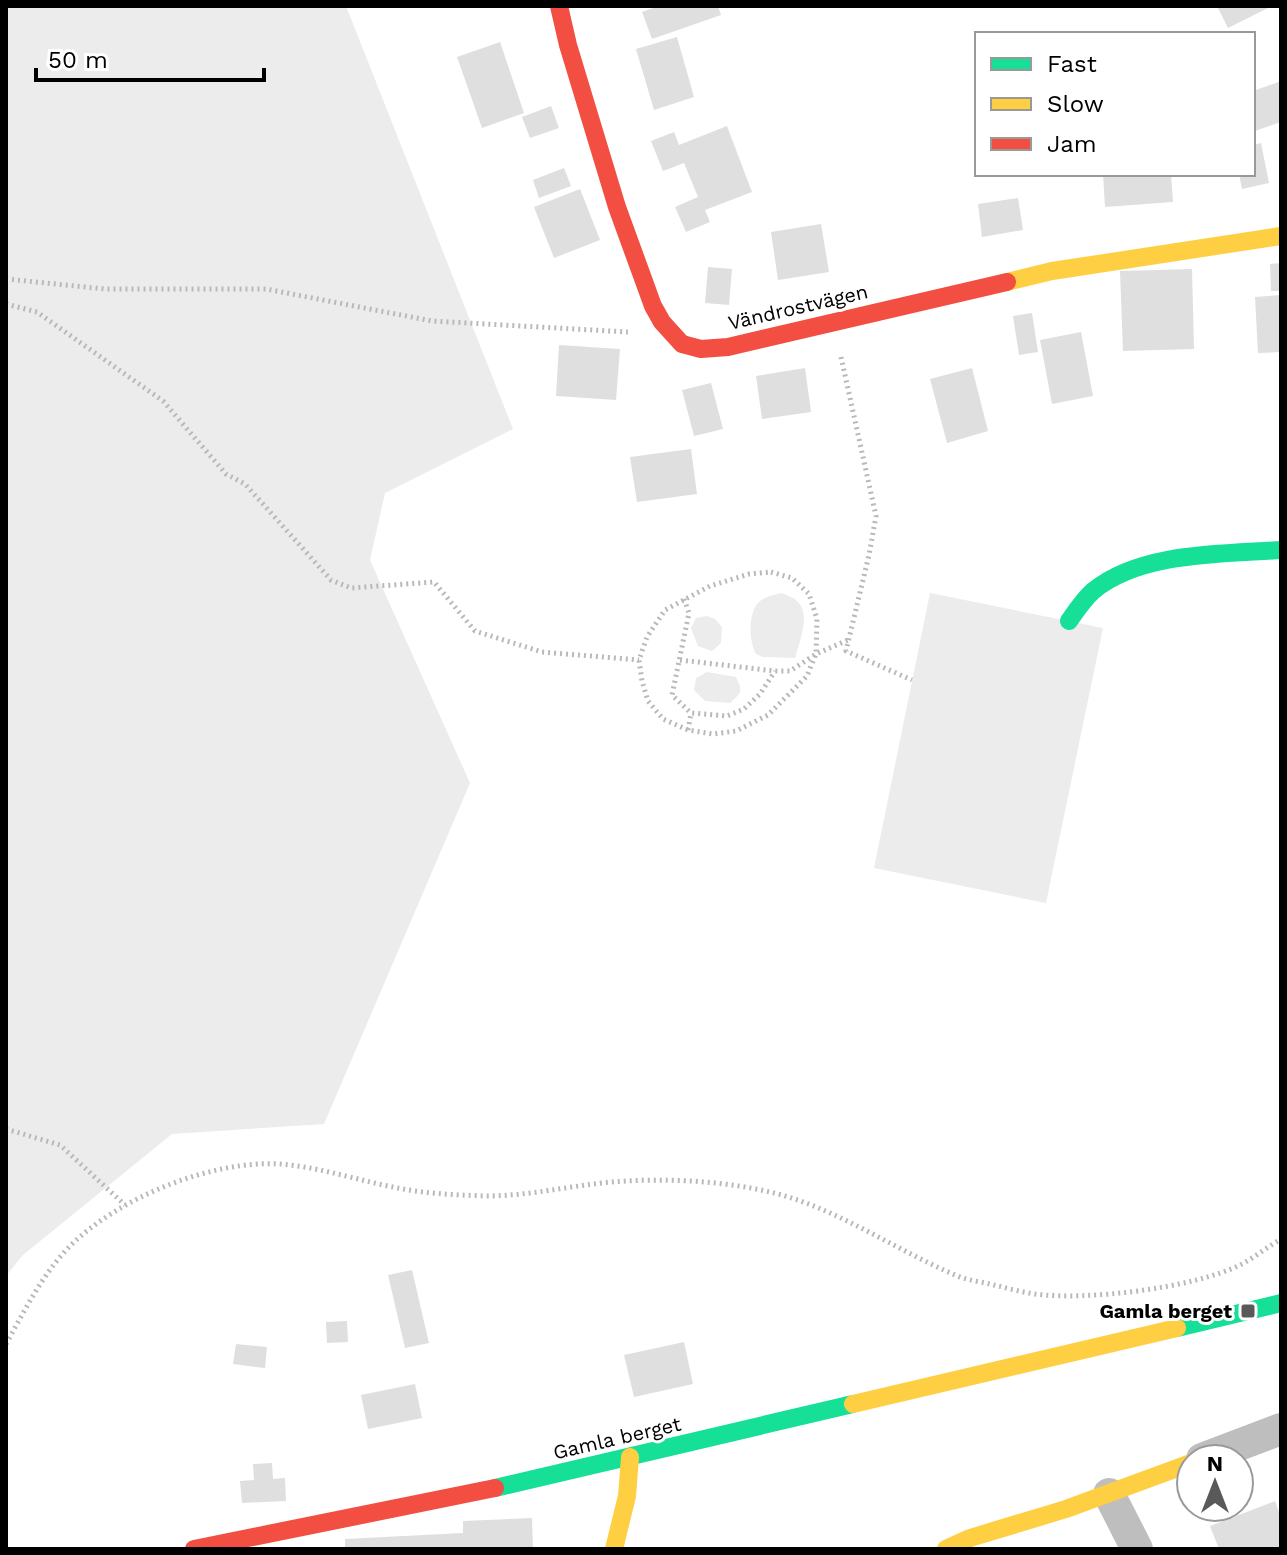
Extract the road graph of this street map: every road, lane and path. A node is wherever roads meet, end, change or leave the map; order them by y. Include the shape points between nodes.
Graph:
1 (559, 6) edge
2 (1281, 236) edge
3 (6, 279) edge
4 (6, 304) edge
5 (836, 320) junction
6 (672, 335) junction
7 (1281, 550) edge
8 (684, 599) junction
9 (1069, 621) dead end
10 (848, 640) junction
11 (816, 654) junction
12 (639, 660) junction
13 (680, 660) junction
14 (775, 671) junction
15 (912, 680) dead end
16 (691, 713) junction
17 (688, 730) junction
18 (6, 1129) edge
19 (125, 1205) junction
20 (1281, 1239) edge
21 (1281, 1303) edge
22 (6, 1344) edge
23 (1281, 1429) edge
24 (1244, 1443) edge
25 (630, 1457) junction
26 (1175, 1469) edge
27 (1109, 1494) junction
28 (194, 1549) edge
29 (614, 1549) edge
30 (946, 1549) edge
31 (1137, 1549) edge

1 - 6 street via 617,207 653,306
2 - 5 street, Vändrostvägen via 1052,271
3 - 6 path via 105,289 266,289 432,321
4 - 12 path via 37,312 163,401 226,474 245,484 331,580 351,588 434,582 475,631 542,652
5 - 6 street, Vändrostvägen via 728,347 692,348
5 - 10 path via 876,516
7 - 9 street via 1182,557 1119,572 1092,592
8 - 11 path via 749,574 771,572 792,578 809,594 817,619
8 - 12 path via 665,610
8 - 13 path via 689,613
10 - 11 path
10 - 15 path via 846,651
11 - 14 path via 790,671
11 - 17 path via 807,676 768,715 736,731
12 - 17 path via 648,701 663,719
13 - 14 path
13 - 16 path via 672,695
14 - 16 path via 744,709 727,716
16 - 17 path
18 - 19 path via 60,1145
19 - 20 path via 168,1185 247,1165 281,1164 442,1195 698,1181 772,1193 825,1211 963,1278 1036,1294 1074,1296 1192,1281 1240,1265
19 - 22 path via 71,1245 43,1280
21 - 25 street, Gamla berget
23 - 24 street
25 - 28 street, Gamla berget
25 - 29 street
26 - 27 street
27 - 30 street
27 - 31 street

